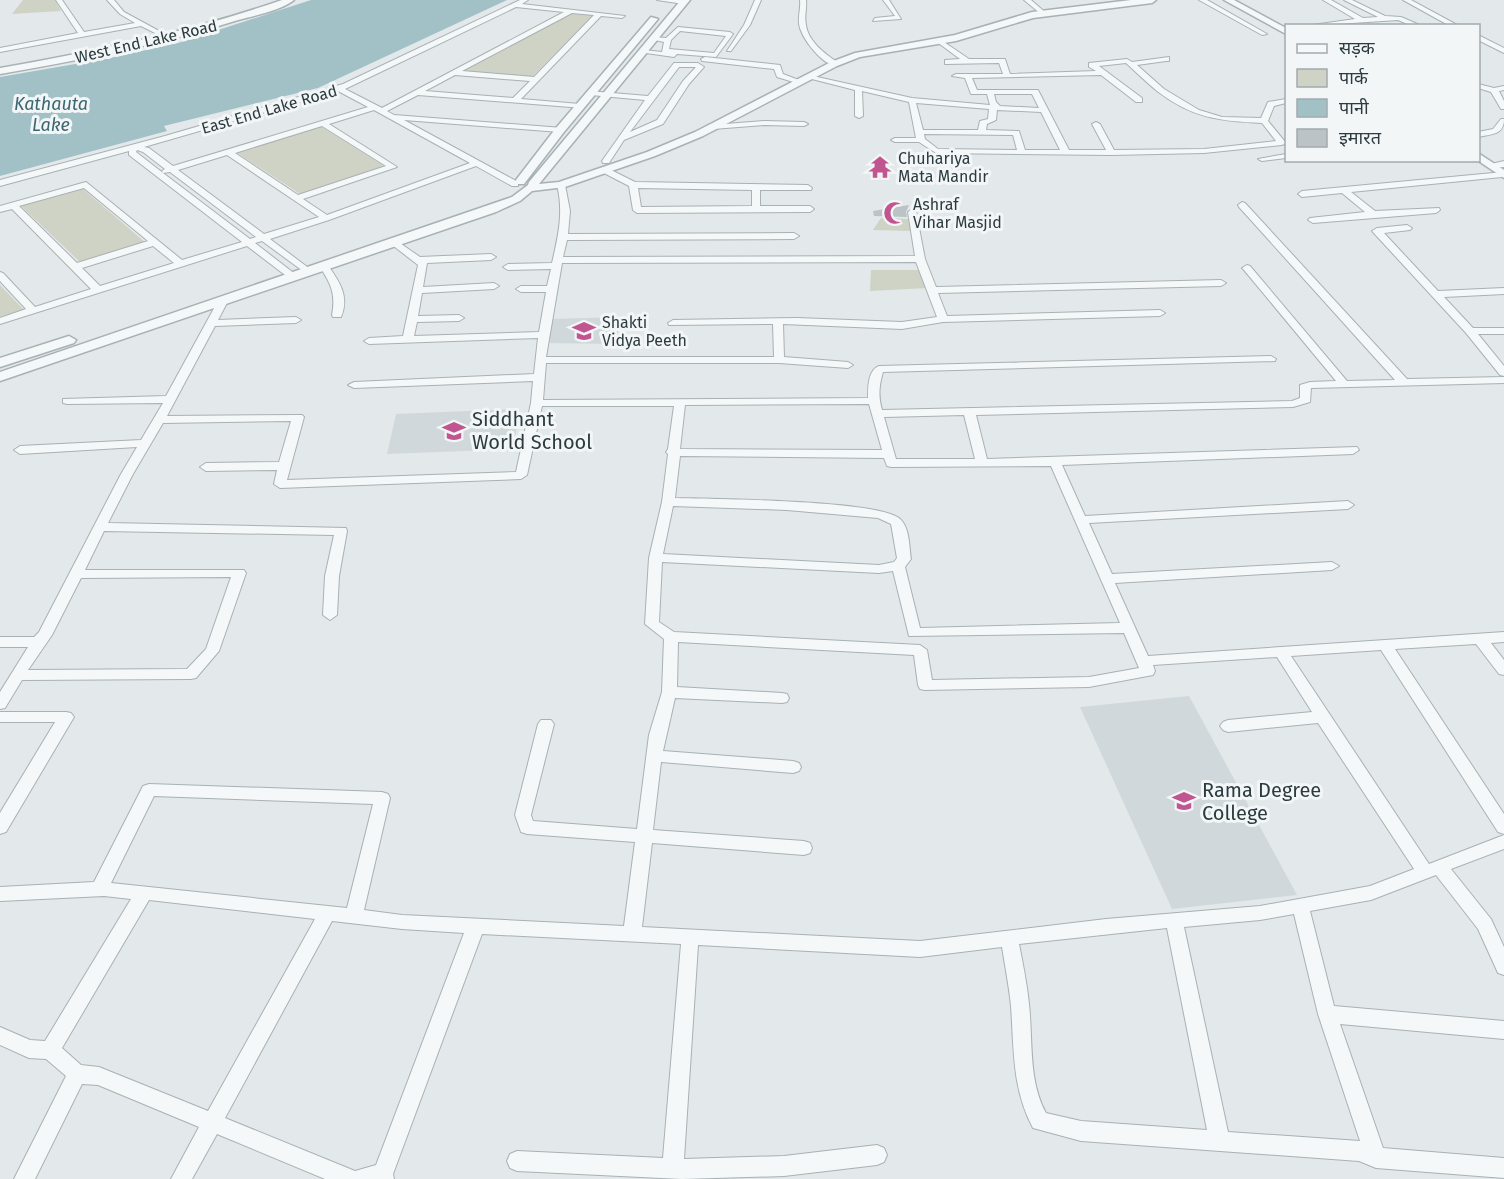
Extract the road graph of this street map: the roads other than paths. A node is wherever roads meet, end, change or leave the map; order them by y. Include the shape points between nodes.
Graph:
1 (59, 0) edge
2 (110, 0) edge
3 (277, 0) edge
4 (290, 0) edge
5 (525, 0) edge
6 (667, 0) edge
7 (758, 0) edge
8 (803, 0) edge
9 (886, 0) edge
10 (1027, 0) edge
11 (1152, 0) edge
12 (1202, 0) edge
13 (1228, 0) edge
14 (1326, 0) edge
15 (1347, 0) edge
16 (1406, 0) edge
17 (685, 1) edge
18 (516, 5) junction
19 (571, 11) junction
20 (1043, 13) junction
21 (599, 14) junction
22 (622, 16) dead end
23 (1383, 18) junction
24 (875, 20) dead end
25 (1361, 20) junction
26 (139, 24) junction
27 (1326, 24) edge
28 (1414, 24) edge
29 (1452, 24) edge
30 (1285, 29) edge
31 (1264, 34) dead end
32 (83, 36) junction
33 (166, 37) junction
34 (654, 39) junction
35 (1480, 39) edge
36 (668, 40) junction
37 (939, 41) junction
38 (0, 50) edge
39 (995, 50) dead end
40 (643, 51) junction
41 (1504, 51) edge
42 (1166, 59) dead end
43 (721, 61) junction
44 (967, 61) junction
45 (1002, 61) junction
46 (948, 62) dead end
47 (834, 64) junction
48 (1131, 64) junction
49 (0, 69) edge
50 (455, 72) junction
51 (1103, 73) junction
52 (956, 76) dead end
53 (968, 76) junction
54 (1007, 76) junction
55 (536, 79) junction
56 (804, 80) junction
57 (1480, 86) edge
58 (339, 88) junction
59 (1504, 88) edge
60 (858, 90) junction
61 (1494, 90) junction
62 (990, 92) junction
63 (418, 93) junction
64 (591, 93) junction
65 (612, 94) junction
66 (678, 94) junction
67 (1139, 99) dead end
68 (912, 100) junction
69 (515, 101) junction
70 (1285, 101) edge
71 (656, 102) junction
72 (580, 106) junction
73 (1504, 107) edge
74 (996, 108) junction
75 (377, 110) junction
76 (1043, 110) junction
77 (859, 116) dead end
78 (392, 118) junction
79 (1264, 120) junction
80 (322, 123) junction
81 (804, 124) dead end
82 (1096, 124) dead end
83 (1503, 124) edge
84 (713, 127) junction
85 (560, 130) junction
86 (981, 133) junction
87 (1480, 135) edge
88 (920, 136) junction
89 (621, 139) junction
90 (895, 140) dead end
91 (1284, 142) edge
92 (134, 147) junction
93 (228, 152) junction
94 (1022, 152) junction
95 (1066, 153) junction
96 (1111, 153) junction
97 (1285, 156) edge
98 (1480, 157) edge
99 (1262, 159) dead end
100 (475, 164) junction
101 (606, 165) junction
102 (171, 169) junction
103 (1504, 171) edge
104 (158, 173) junction
105 (0, 183) edge
106 (561, 185) junction
107 (633, 185) junction
108 (524, 186) junction
109 (756, 187) junction
110 (808, 188) dead end
111 (1344, 190) junction
112 (1302, 194) dead end
113 (297, 198) junction
114 (1242, 205) dead end
115 (14, 206) junction
116 (0, 209) edge
117 (756, 209) junction
118 (810, 209) dead end
119 (1436, 210) dead end
120 (912, 212) dead end
121 (1373, 214) junction
122 (326, 218) junction
123 (1313, 220) dead end
124 (1407, 228) dead end
125 (794, 236) dead end
126 (563, 237) junction
127 (263, 238) junction
128 (155, 242) junction
129 (249, 242) junction
130 (394, 242) junction
131 (491, 257) dead end
132 (920, 259) junction
133 (419, 260) junction
134 (557, 263) junction
135 (181, 264) junction
136 (324, 266) junction
137 (75, 267) junction
138 (508, 267) dead end
139 (1247, 268) dead end
140 (295, 270) junction
141 (2, 280) edge
142 (1221, 283) dead end
143 (494, 286) dead end
144 (520, 289) dead end
145 (551, 289) junction
146 (98, 290) junction
147 (418, 290) junction
148 (932, 290) junction
149 (1504, 291) edge
150 (1435, 294) junction
151 (223, 301) junction
152 (33, 311) junction
153 (1160, 313) dead end
154 (337, 315) dead end
155 (459, 318) dead end
156 (412, 319) junction
157 (943, 319) junction
158 (297, 320) dead end
159 (0, 321) edge
160 (673, 322) dead end
161 (778, 322) junction
162 (211, 323) junction
163 (1504, 331) edge
164 (1470, 332) junction
165 (545, 334) junction
166 (408, 339) junction
167 (369, 341) dead end
168 (1271, 359) dead end
169 (541, 360) junction
170 (779, 360) junction
171 (0, 363) edge
172 (848, 365) dead end
173 (1504, 373) edge
174 (0, 377) edge
175 (539, 377) junction
176 (1504, 380) edge
177 (1343, 383) junction
178 (1404, 383) junction
179 (354, 385) dead end
180 (170, 399) junction
181 (67, 401) dead end
182 (874, 401) junction
183 (680, 402) junction
184 (537, 403) junction
185 (969, 411) junction
186 (877, 414) junction
187 (159, 420) junction
188 (146, 443) junction
189 (20, 450) dead end
190 (1353, 450) dead end
191 (672, 452) junction
192 (888, 454) junction
193 (982, 462) junction
194 (1055, 462) junction
195 (284, 466) junction
196 (206, 467) dead end
197 (668, 502) junction
198 (1348, 505) dead end
199 (1081, 520) junction
200 (100, 527) junction
201 (656, 558) junction
202 (898, 566) junction
203 (1332, 566) dead end
204 (76, 574) junction
205 (1107, 579) junction
206 (330, 615) dead end
207 (1129, 628) junction
208 (914, 633) junction
209 (671, 637) junction
210 (1504, 637) edge
211 (1480, 639) junction
212 (0, 642) edge
213 (38, 642) junction
214 (1385, 646) junction
215 (920, 651) junction
216 (1281, 652) junction
217 (1143, 661) junction
218 (1504, 670) edge
219 (17, 675) junction
220 (669, 692) junction
221 (782, 698) dead end
222 (0, 704) edge
223 (0, 717) edge
224 (1322, 717) junction
225 (546, 724) dead end
226 (1228, 726) dead end
227 (654, 756) junction
228 (793, 767) dead end
229 (0, 827) edge
230 (1504, 827) edge
231 (644, 834) junction
232 (1504, 842) edge
233 (804, 848) dead end
234 (1432, 868) junction
235 (99, 889) junction
236 (144, 893) junction
237 (0, 894) edge
238 (1300, 905) junction
239 (327, 913) junction
240 (354, 916) junction
241 (1174, 920) junction
242 (476, 926) junction
243 (632, 934) junction
244 (690, 938) junction
245 (1009, 938) junction
246 (1504, 967) edge
247 (1327, 1014) junction
248 (1504, 1030) edge
249 (0, 1036) edge
250 (50, 1050) junction
251 (77, 1074) junction
252 (212, 1122) junction
253 (1220, 1139) junction
254 (877, 1155) dead end
255 (1376, 1158) junction
256 (517, 1161) dead end
257 (1504, 1167) edge
258 (673, 1174) edge
259 (383, 1176) edge
260 (24, 1179) edge
261 (181, 1179) edge
262 (350, 1179) edge
263 (360, 1179) edge

1 - 32 street
2 - 26 street
3 - 33 street, West End Lake Road
4 - 33 street, West End Lake Road
5 - 18 street, East End Lake Road
6 - 17 street
6 - 64 street
7 - 43 street via 747,25
8 - 47 street via 802,23 806,33 820,54
9 - 24 street via 899,18
10 - 20 street
11 - 20 street
12 - 31 street
13 - 30 street
14 - 25 street
15 - 23 street
16 - 29 street
17 - 34 street
18 - 19 street
18 - 58 street, East End Lake Road
19 - 21 street
19 - 50 street
20 - 37 street
21 - 22 street
21 - 55 street
23 - 25 street
23 - 28 street via 1399,18
25 - 27 street
26 - 32 street
26 - 33 street
32 - 38 street
33 - 49 street, West End Lake Road via 103,53
34 - 36 street
34 - 40 street
35 - 41 street
36 - 36 street via 665,51 716,55 730,34 678,29
37 - 44 street
37 - 47 street via 858,55
39 - 45 street
40 - 43 street
40 - 65 street
42 - 48 street
43 - 56 street via 777,67 780,75
44 - 45 street
44 - 46 street
45 - 54 street
47 - 56 street
48 - 51 street via 1127,61 1092,65
48 - 79 street via 1181,104 1221,119
50 - 55 street
50 - 63 street
51 - 54 street
51 - 67 street
52 - 53 street
53 - 54 street
53 - 62 street via 974,92
55 - 69 street
56 - 60 street
56 - 84 street
57 - 61 street
58 - 75 street
58 - 92 street, East End Lake Road
59 - 61 street
60 - 68 street
60 - 77 street
61 - 73 street
62 - 74 street
62 - 76 street via 1035,92
63 - 69 street
63 - 75 street
64 - 65 street
64 - 72 street
65 - 71 street
65 - 108 street
66 - 71 street
66 - 71 street
66 - 71 street via 700,68 698,65 677,65
68 - 74 street
68 - 88 street
69 - 72 street
70 - 79 street via 1271,104
71 - 89 street
71 - 89 street via 655,126
72 - 85 street
74 - 76 street
74 - 86 street via 992,120 983,123
75 - 78 street
75 - 80 street
76 - 95 street
78 - 85 street
78 - 100 street
79 - 91 street
80 - 93 street
80 - 113 street via 393,167
81 - 84 street
82 - 96 street
83 - 87 street via 1496,131
84 - 101 street via 651,154
85 - 108 street
86 - 88 street
86 - 94 street via 1016,133
88 - 90 street
88 - 94 street via 936,151
89 - 101 street
91 - 96 street via 1204,151
92 - 102 street via 146,150
92 - 104 street via 132,153
92 - 105 street, East End Lake Road
93 - 102 street
93 - 113 street
94 - 95 street
95 - 96 street
97 - 99 street
98 - 103 street
100 - 108 street
100 - 122 street
101 - 106 street
101 - 107 street
102 - 104 street
102 - 127 street
103 - 111 street
104 - 129 street
106 - 108 street
106 - 126 street via 566,199
107 - 109 street
107 - 117 street via 637,210
108 - 130 street via 516,199
108 - 140 street
109 - 110 street
109 - 117 street
111 - 112 street
111 - 121 street
113 - 122 street
114 - 178 street
115 - 116 street
115 - 128 street via 86,185
115 - 137 street
117 - 118 street
119 - 121 street
120 - 132 street
121 - 123 street
122 - 127 street
124 - 150 street via 1377,231
125 - 126 street
126 - 134 street
127 - 129 street
127 - 140 street
128 - 135 street
128 - 137 street
129 - 135 street
129 - 140 street
130 - 133 street
130 - 136 street
131 - 133 street
132 - 134 street
132 - 148 street
133 - 147 street via 423,264
134 - 138 street
134 - 145 street
135 - 146 street
136 - 140 street
136 - 154 street via 339,287
137 - 146 street
139 - 177 street
140 - 151 street
140 - 171 street
141 - 152 street
142 - 148 street
143 - 147 street
144 - 145 street
145 - 165 street
146 - 152 street
147 - 156 street
148 - 157 street
149 - 150 street
150 - 164 street
151 - 162 street
151 - 174 street
152 - 159 street
153 - 157 street
155 - 156 street
156 - 166 street
157 - 161 street via 921,326 888,327
158 - 162 street
160 - 161 street
161 - 170 street
162 - 180 street
163 - 164 street
164 - 173 street
165 - 166 street
165 - 169 street
166 - 167 street
168 - 182 street via 879,369 873,386
169 - 170 street
169 - 175 street
170 - 172 street
175 - 179 street
175 - 184 street
176 - 178 street
177 - 178 street
177 - 185 street via 1304,387 1306,400 1293,404
180 - 181 street
180 - 187 street
182 - 183 street
182 - 186 street
183 - 184 street
183 - 191 street
184 - 195 street via 520,475 280,484
185 - 186 street
185 - 193 street
186 - 192 street
187 - 188 street
187 - 195 street via 297,417
188 - 189 street
188 - 200 street
190 - 194 street
191 - 192 street
191 - 197 street
192 - 193 street via 891,464
193 - 194 street
194 - 199 street
195 - 196 street
197 - 201 street
197 - 202 street via 831,508 892,518 899,525 904,559
198 - 199 street
199 - 205 street
200 - 204 street
200 - 206 street via 341,531 332,576
201 - 202 street via 879,569
201 - 209 street via 652,624
202 - 208 street
203 - 205 street
204 - 213 street
204 - 219 street via 239,573 212,651 191,674
205 - 207 street
207 - 208 street
207 - 217 street
208 - 215 street
209 - 215 street
209 - 220 street
210 - 211 street
211 - 214 street
211 - 218 street
212 - 213 street
213 - 219 street
214 - 216 street
214 - 230 street
215 - 217 street via 926,685 1089,682 1148,671
216 - 217 street
216 - 224 street
219 - 222 street
220 - 221 street
220 - 227 street
223 - 229 street via 66,717
224 - 226 street
224 - 234 street
225 - 231 street via 523,815 527,826
227 - 228 street
227 - 231 street
231 - 233 street
231 - 243 street
232 - 234 street
234 - 238 street via 1371,893
234 - 246 street via 1485,924
235 - 236 street
235 - 237 street
235 - 240 street via 149,790 382,798
236 - 239 street
236 - 250 street
238 - 241 street
238 - 247 street
239 - 240 street
239 - 252 street
240 - 242 street
241 - 245 street
241 - 253 street
242 - 243 street
242 - 259 street
243 - 244 street
244 - 245 street via 891,950
244 - 258 street
245 - 253 street via 1020,1001 1024,1068 1032,1109 1040,1121 1081,1131
247 - 248 street
247 - 255 street
249 - 250 street via 29,1048
250 - 251 street
251 - 252 street via 99,1076
251 - 260 street
252 - 261 street
252 - 262 street
253 - 255 street via 1360,1151
254 - 258 street
255 - 257 street
256 - 258 street
259 - 263 street

